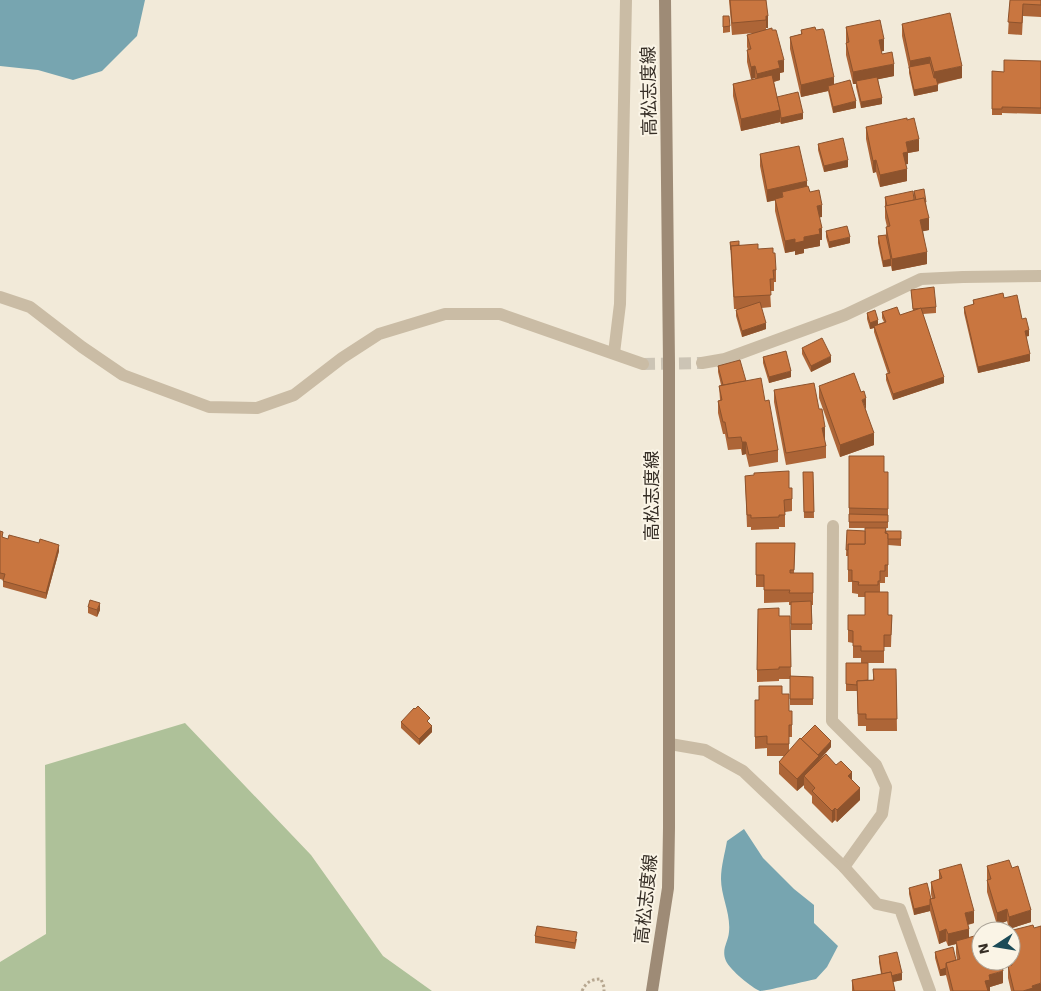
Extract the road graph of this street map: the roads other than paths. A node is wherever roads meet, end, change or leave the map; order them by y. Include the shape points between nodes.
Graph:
1 (626, 0) edge
2 (665, 0) edge
3 (1041, 276) edge
4 (0, 297) edge
5 (614, 353) junction
6 (702, 363) tunnel mouth
7 (643, 364) tunnel mouth
8 (833, 526) dead end
9 (670, 744) junction
10 (844, 867) junction
11 (652, 991) edge
12 (930, 991) edge

1 - 5 street via 620,304
2 - 9 main road, 高松志度線
3 - 6 street via 921,279 845,315 726,359
4 - 5 street via 30,306 82,348 123,375 209,407 257,408 294,396 379,334 445,314 500,314
5 - 7 street
8 - 10 street via 832,721 876,765 886,787 882,814
9 - 10 street via 705,750 743,771
9 - 11 main road, 高松志度線 via 668,888
10 - 12 street via 877,904 900,909

